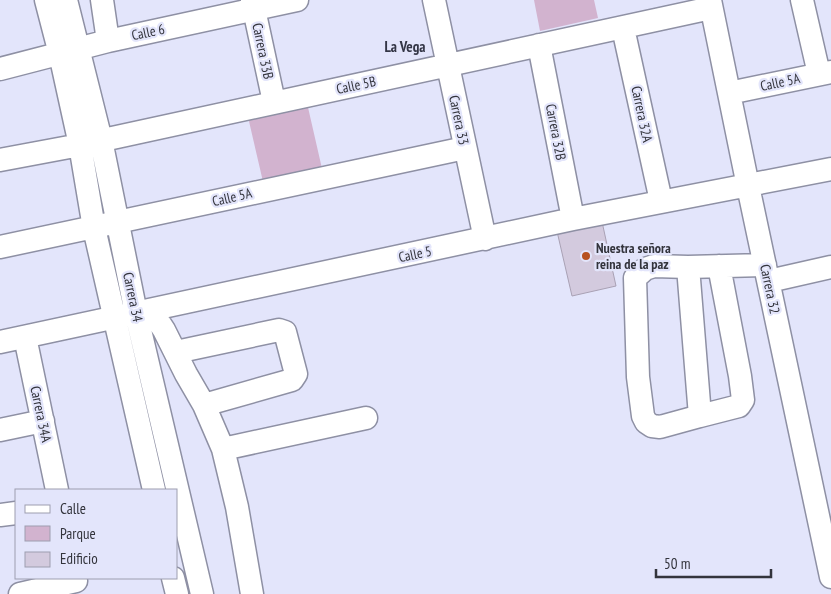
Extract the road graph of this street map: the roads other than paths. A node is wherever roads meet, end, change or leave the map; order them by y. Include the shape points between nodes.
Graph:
1 (46, 0) edge
2 (66, 0) edge
3 (102, 0) edge
4 (297, 0) edge
5 (434, 0) edge
6 (802, 0) edge
7 (711, 4) edge
8 (253, 5) edge
9 (623, 28) junction
10 (108, 41) junction
11 (539, 45) junction
12 (69, 51) junction
13 (448, 65) junction
14 (0, 69) edge
15 (825, 73) edge
16 (729, 93) junction
17 (274, 102) junction
18 (90, 142) junction
19 (465, 148) junction
20 (0, 160) edge
21 (831, 169) edge
22 (748, 186) junction
23 (661, 201) junction
24 (573, 219) junction
25 (117, 223) junction
26 (94, 228) junction
27 (485, 239) junction
28 (0, 247) edge
29 (719, 266) junction
30 (688, 267) junction
31 (831, 267) edge
32 (767, 273) junction
33 (144, 312) junction
34 (114, 317) junction
35 (25, 337) junction
36 (0, 342) edge
37 (176, 352) junction
38 (204, 405) junction
39 (700, 416) junction
40 (366, 418) dead end
41 (43, 421) junction
42 (0, 430) edge
43 (223, 450) junction
44 (57, 489) edge
45 (154, 489) edge
46 (15, 513) edge
47 (0, 516) edge
48 (831, 577) edge
49 (173, 579) edge
50 (77, 584) edge
51 (20, 594) edge
52 (177, 594) edge
53 (202, 594) edge
54 (252, 594) edge

1 - 12 street, Carrera 34
2 - 12 street, Carrera 34
3 - 10 street
4 - 8 street, Calle 6
5 - 13 street, Carrera 33
6 - 15 street
7 - 9 street, Calle 5B
7 - 16 street, Carrera 32
8 - 10 street, Calle 6
8 - 17 street, Carrera 33B
9 - 11 street, Calle 5B
9 - 23 street, Carrera 32A
10 - 12 street, Calle 6
11 - 13 street, Calle 5B
11 - 24 street, Carrera 32B
12 - 14 street, Calle 6
12 - 18 street, Carrera 34
13 - 17 street, Calle 5B
13 - 19 street, Carrera 33
15 - 16 street, Calle 5A
16 - 22 street, Carrera 32
17 - 18 street, Calle 5B
18 - 20 street, Calle 5B
18 - 25 street, Carrera 34
18 - 26 street, Carrera 34
19 - 25 street, Calle 5A
19 - 27 street, Carrera 33
21 - 22 street, Calle 5
22 - 23 street, Calle 5
22 - 32 street, Carrera 32
23 - 24 street, Calle 5
24 - 27 street, Calle 5
25 - 26 street, Calle 5A
25 - 33 street, Carrera 34
26 - 28 street, Calle 5A
26 - 34 street, Carrera 34
27 - 33 street, Calle 5
29 - 30 street
29 - 32 street
29 - 39 street via 743,400 739,406
30 - 39 street
30 - 39 street via 654,266 635,278 638,377 643,416 652,426 660,427
31 - 32 street
32 - 48 street, Carrera 32
33 - 34 street, Calle 5
33 - 37 street via 164,330
33 - 53 street, Carrera 34
34 - 35 street, Calle 5
34 - 45 street, Carrera 34
35 - 36 street, Calle 5
35 - 41 street, Carrera 34A
37 - 38 street
37 - 38 street via 279,330 285,332 296,374 292,380
38 - 43 street
40 - 43 street
41 - 42 street
41 - 44 street, Carrera 34A
43 - 54 street
46 - 47 street
49 - 52 street
50 - 51 street

